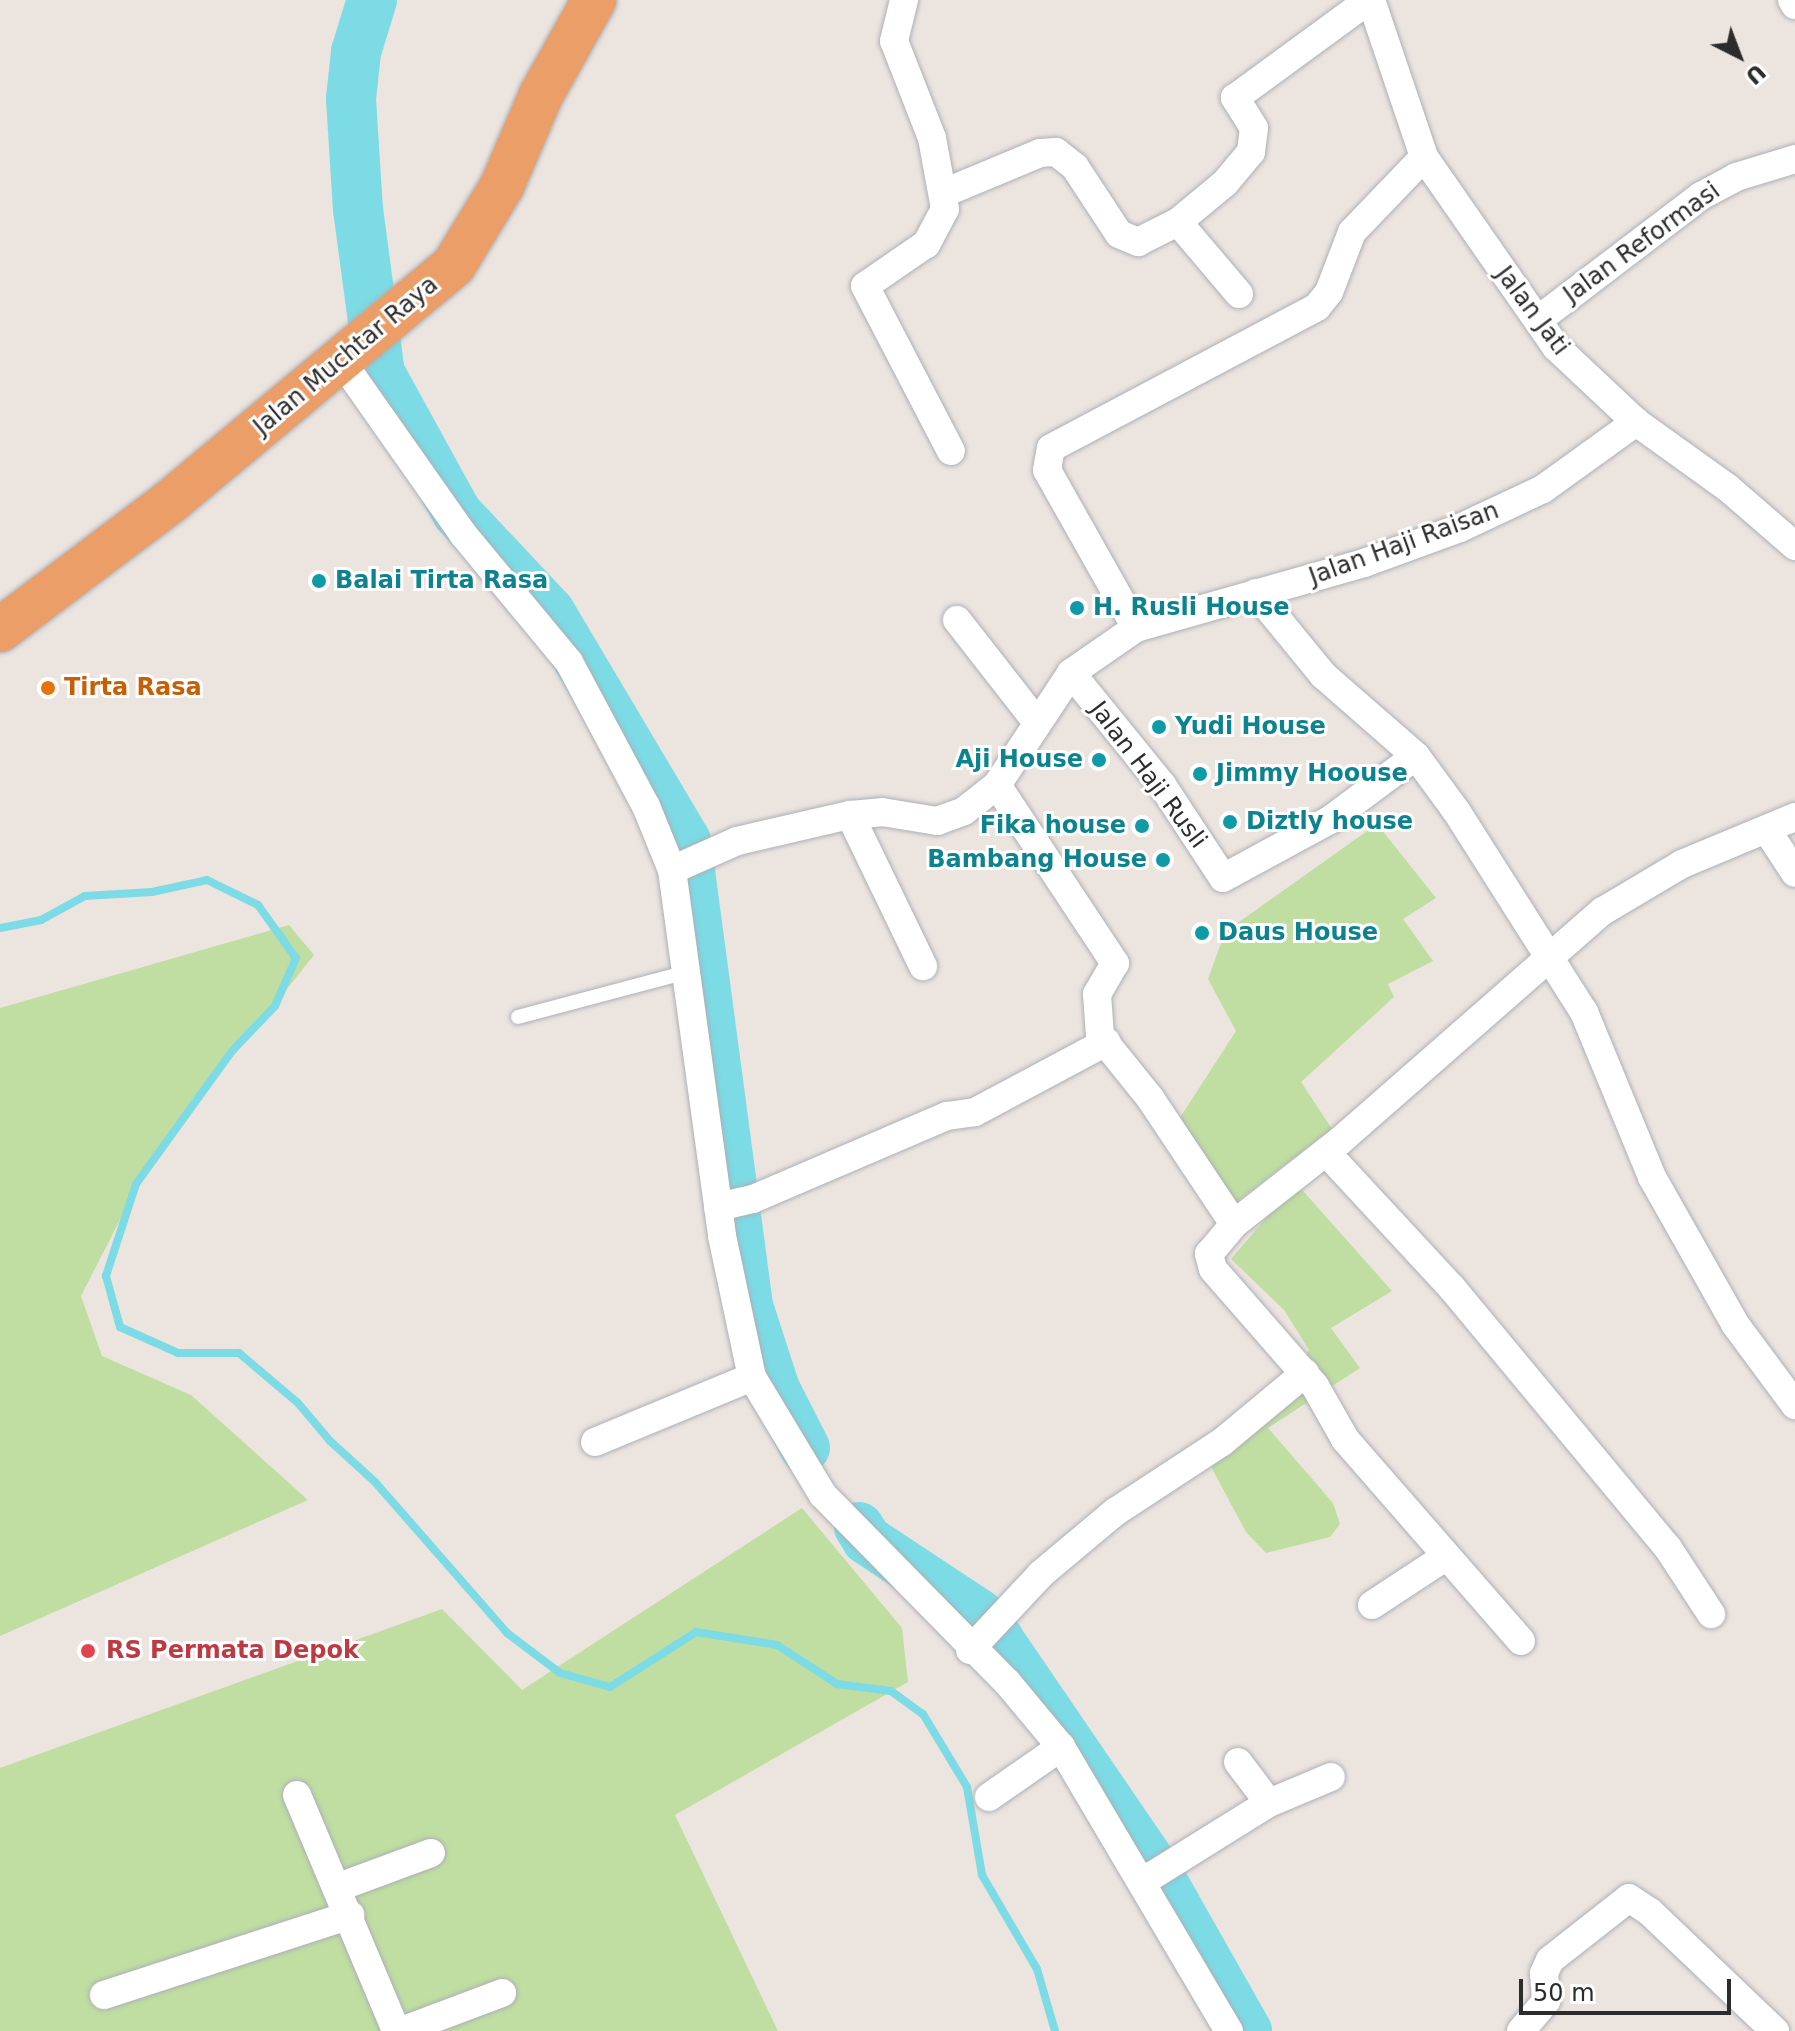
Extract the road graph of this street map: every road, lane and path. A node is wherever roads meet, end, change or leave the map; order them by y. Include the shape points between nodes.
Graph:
1 (594, 0) edge
2 (904, 0) edge
3 (1370, 0) edge
4 (1792, 0) edge
5 (1795, 5) edge
6 (1424, 157) junction
7 (1795, 159) edge
8 (944, 193) junction
9 (1178, 222) junction
10 (1239, 294) dead end
11 (1538, 320) junction
12 (348, 352) junction
13 (1636, 422) junction
14 (951, 451) dead end
15 (1795, 546) edge
16 (1256, 593) junction
17 (957, 620) dead end
18 (1136, 628) junction
19 (0, 630) edge
20 (1071, 673) junction
21 (1036, 721) junction
22 (1416, 756) junction
23 (997, 785) junction
24 (850, 815) junction
25 (1795, 817) edge
26 (1767, 830) junction
27 (678, 869) junction
28 (1795, 873) edge
29 (1547, 955) junction
30 (923, 966) dead end
31 (687, 972) junction
32 (518, 1017) dead end
33 (1106, 1042) junction
34 (1326, 1152) junction
35 (730, 1205) junction
36 (1234, 1224) junction
37 (1305, 1373) junction
38 (752, 1377) junction
39 (1795, 1405) edge
40 (595, 1442) dead end
41 (1445, 1557) junction
42 (1372, 1605) dead end
43 (1711, 1614) dead end
44 (1521, 1641) dead end
45 (976, 1644) junction
46 (1061, 1747) junction
47 (1238, 1762) dead end
48 (1331, 1777) dead end
49 (297, 1795) dead end
50 (989, 1797) dead end
51 (1269, 1803) junction
52 (431, 1853) dead end
53 (1153, 1877) junction
54 (339, 1887) junction
55 (350, 1915) junction
56 (502, 1993) dead end
57 (104, 1995) dead end
58 (399, 2031) edge
59 (1229, 2031) edge
60 (1521, 2031) edge
61 (1775, 2031) edge

1 - 12 highway, Jalan Muchtar Raya via 565,48 502,186 454,265
2 - 8 street via 894,41 932,138
3 - 6 street, Jalan Jati
3 - 9 street via 1235,98 1254,128 1251,152 1225,183
4 - 5 street
6 - 11 street, Jalan Jati
6 - 18 street via 1352,232 1329,292 1317,307 1107,420 1066,436 1047,454 1047,470
7 - 11 street, Jalan Reformasi via 1736,177 1701,196
8 - 9 street via 1040,153 1056,152 1075,167 1119,234 1138,242
8 - 14 street via 939,226 926,244 865,286
9 - 10 street
11 - 13 street, Jalan Jati via 1586,379
12 - 19 highway, Jalan Muchtar Raya via 171,501
12 - 27 street via 463,534 569,662
13 - 15 street, Jalan Jati via 1728,488
13 - 16 street, Jalan Haji Raisan via 1543,489 1460,528 1364,563
16 - 18 street, Jalan Haji Raisan
16 - 22 street via 1323,675
17 - 21 street
18 - 20 street, Jalan Haji Raisan
20 - 21 street, Jalan Haji Raisan
20 - 22 street, Jalan Haji Rusli via 1162,785 1223,878 1330,820
21 - 23 street, Jalan Haji Raisan
22 - 29 street
23 - 24 street, Jalan Haji Raisan via 964,811 937,821 882,812
23 - 33 street via 1115,963 1097,994 1094,1013
24 - 27 street, Jalan Haji Raisan via 737,841
24 - 30 street
25 - 26 street
26 - 28 street
26 - 29 street via 1646,882
27 - 31 street
29 - 34 street via 1502,1001
29 - 39 street via 1584,1012 1652,1177 1735,1324
31 - 32 lane
31 - 35 street
33 - 35 street via 975,1112 947,1116
33 - 36 street
34 - 36 street
34 - 43 street via 1452,1288 1668,1548
35 - 38 street
36 - 37 street via 1209,1254 1213,1269
37 - 41 street via 1345,1439
37 - 45 street via 1222,1442 1115,1512 1041,1574
38 - 40 street
38 - 45 street via 823,1495
41 - 42 street
41 - 44 street
45 - 46 street
46 - 50 street
46 - 53 street
47 - 51 street
48 - 51 street
49 - 54 street
51 - 53 street
52 - 54 street
53 - 59 street
54 - 55 street
55 - 57 street
55 - 58 street
56 - 58 street
60 - 61 street via 1546,2001 1544,1973 1550,1960 1629,1898

